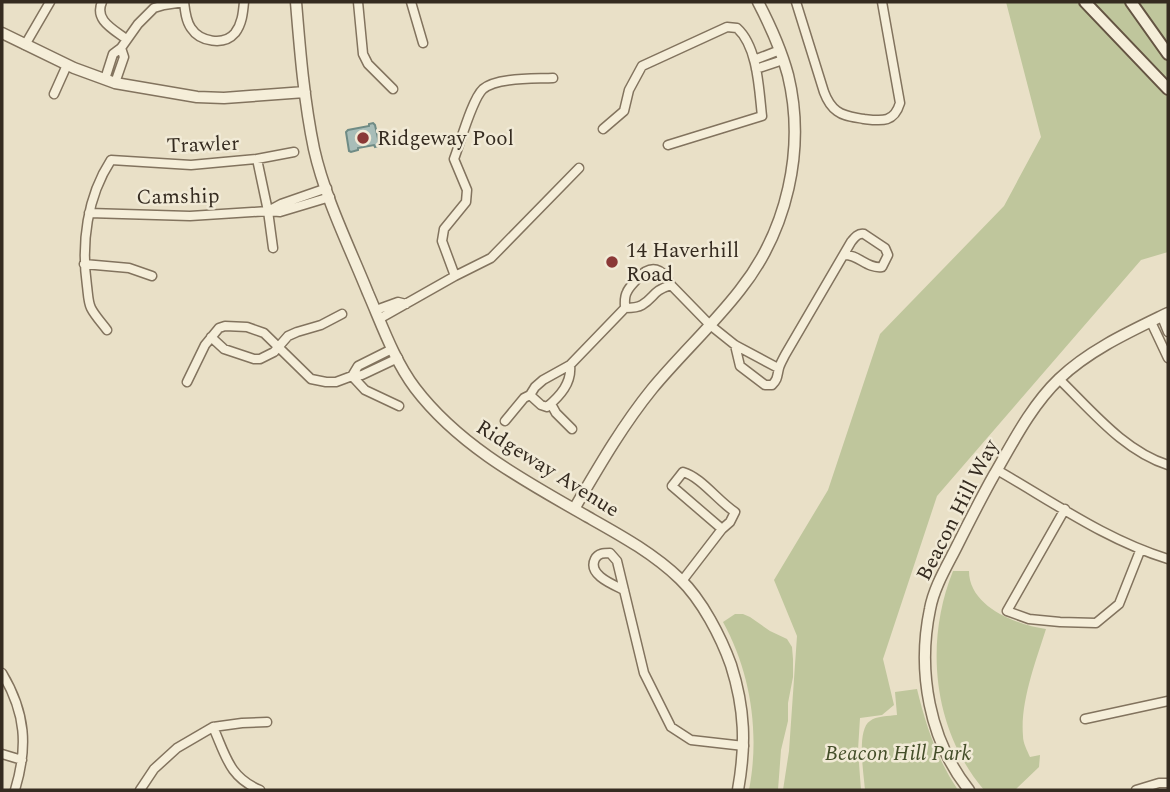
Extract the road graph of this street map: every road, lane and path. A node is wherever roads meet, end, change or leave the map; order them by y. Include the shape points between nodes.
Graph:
1 (50, 2) edge
2 (102, 2) edge
3 (184, 2) edge
4 (244, 2) edge
5 (296, 2) edge
6 (358, 2) edge
7 (411, 2) edge
8 (758, 2) edge
9 (796, 2) edge
10 (882, 2) edge
11 (1085, 2) edge
12 (1131, 2) edge
13 (151, 5) edge
14 (2, 33) edge
15 (126, 39) junction
16 (28, 40) junction
17 (423, 43) dead end
18 (1168, 54) edge
19 (782, 55) junction
20 (65, 64) junction
21 (755, 65) junction
22 (553, 78) dead end
23 (110, 81) junction
24 (393, 89) dead end
25 (1168, 89) edge
26 (52, 92) dead end
27 (305, 92) junction
28 (603, 129) dead end
29 (668, 145) dead end
30 (294, 152) dead end
31 (257, 159) junction
32 (579, 169) dead end
33 (328, 193) junction
34 (268, 211) junction
35 (89, 213) junction
36 (273, 248) dead end
37 (844, 255) junction
38 (84, 264) junction
39 (152, 276) dead end
40 (455, 276) junction
41 (671, 285) junction
42 (625, 308) junction
43 (342, 314) dead end
44 (377, 315) junction
45 (1165, 315) edge
46 (1151, 322) junction
47 (710, 325) junction
48 (107, 330) dead end
49 (1168, 332) edge
50 (211, 337) junction
51 (735, 345) junction
52 (278, 347) junction
53 (395, 354) junction
54 (1168, 358) edge
55 (570, 365) junction
56 (778, 368) junction
57 (352, 376) junction
58 (1059, 379) junction
59 (187, 382) dead end
60 (530, 395) junction
61 (551, 404) junction
62 (399, 406) dead end
63 (505, 421) dead end
64 (572, 429) dead end
65 (1168, 465) edge
66 (997, 470) junction
67 (574, 509) junction
68 (1065, 509) junction
69 (722, 529) junction
70 (1140, 551) junction
71 (1168, 559) edge
72 (682, 581) junction
73 (624, 590) junction
74 (2, 673) edge
75 (1168, 701) edge
76 (1085, 719) dead end
77 (267, 722) dead end
78 (213, 727) junction
79 (744, 746) junction
80 (2, 754) edge
81 (22, 760) junction
82 (1168, 783) edge
83 (15, 790) edge
84 (140, 790) edge
85 (260, 790) edge
86 (738, 790) edge
87 (969, 790) edge
88 (1136, 790) edge

1 - 16 street
2 - 15 street via 102,19
3 - 4 street via 192,30 200,37 220,41 234,35
3 - 13 street
5 - 27 street, Ridgeway Avenue
6 - 24 street via 363,54
7 - 17 street
8 - 19 street
9 - 10 street via 830,104 852,117 882,121 895,114 900,99
11 - 25 main road
12 - 18 main road
13 - 15 street
14 - 16 street
15 - 23 street via 121,48 124,57
16 - 20 street
19 - 21 street
19 - 47 street via 793,104 794,139 785,202 757,266
20 - 23 street
20 - 26 street
21 - 28 street via 743,35 737,28 727,27 640,68 622,113
21 - 29 street via 762,116
22 - 40 street via 500,81 483,89 470,113 454,159 467,190 466,202 444,229 442,241
23 - 27 street via 198,97
27 - 33 street, Ridgeway Avenue
30 - 31 street, Trawler
31 - 34 street
31 - 35 street, Trawler via 191,165 111,160
32 - 40 street via 491,258
33 - 34 street, Camship
33 - 44 street, Ridgeway Avenue
34 - 35 street, Camship via 190,216
34 - 36 street
35 - 38 street
37 - 37 street via 861,234 885,248 888,256 881,267 874,268
37 - 56 street
38 - 39 street via 129,268
38 - 48 street via 90,306
40 - 44 street
41 - 42 street via 660,288 644,304
41 - 42 street via 655,269 642,273 627,290
41 - 47 street
42 - 55 street
43 - 52 street via 288,336
44 - 53 street, Ridgeway Avenue
45 - 46 street, Beacon Hill Way
45 - 49 street
46 - 54 street
46 - 58 street, Beacon Hill Way via 1091,354
47 - 51 street
47 - 67 street via 638,407
50 - 52 street via 224,349 254,359 270,355
50 - 52 street via 219,328 240,326 264,333
50 - 59 street
51 - 56 street
51 - 56 street via 740,366 765,385 776,380
52 - 57 street via 312,379 336,382
53 - 57 street via 358,366
53 - 67 street, Ridgeway Avenue via 413,386 454,430 496,462
55 - 60 street via 543,380
55 - 61 street via 566,385
57 - 62 street via 365,390
58 - 65 street via 1140,454
58 - 66 street, Beacon Hill Way via 1021,427
60 - 61 street via 541,405
60 - 63 street
61 - 64 street
66 - 68 street
66 - 87 street, Beacon Hill Way via 943,574 930,607 925,650 927,695 937,732
67 - 72 street, Ridgeway Avenue via 637,545
68 - 70 street
68 - 70 street via 1007,611 1029,619 1096,622 1119,604
69 - 69 street via 735,512 683,472 672,486
69 - 72 street
70 - 71 street
72 - 79 street, Ridgeway Avenue via 728,657
73 - 73 street via 614,556 598,556 594,566 598,574
73 - 79 street via 644,673 671,727 691,740
74 - 81 street via 23,731
75 - 76 street
77 - 78 street
78 - 84 street via 177,748
78 - 85 street via 234,772
79 - 86 street, Ridgeway Avenue
80 - 81 street
81 - 83 street
82 - 88 street

